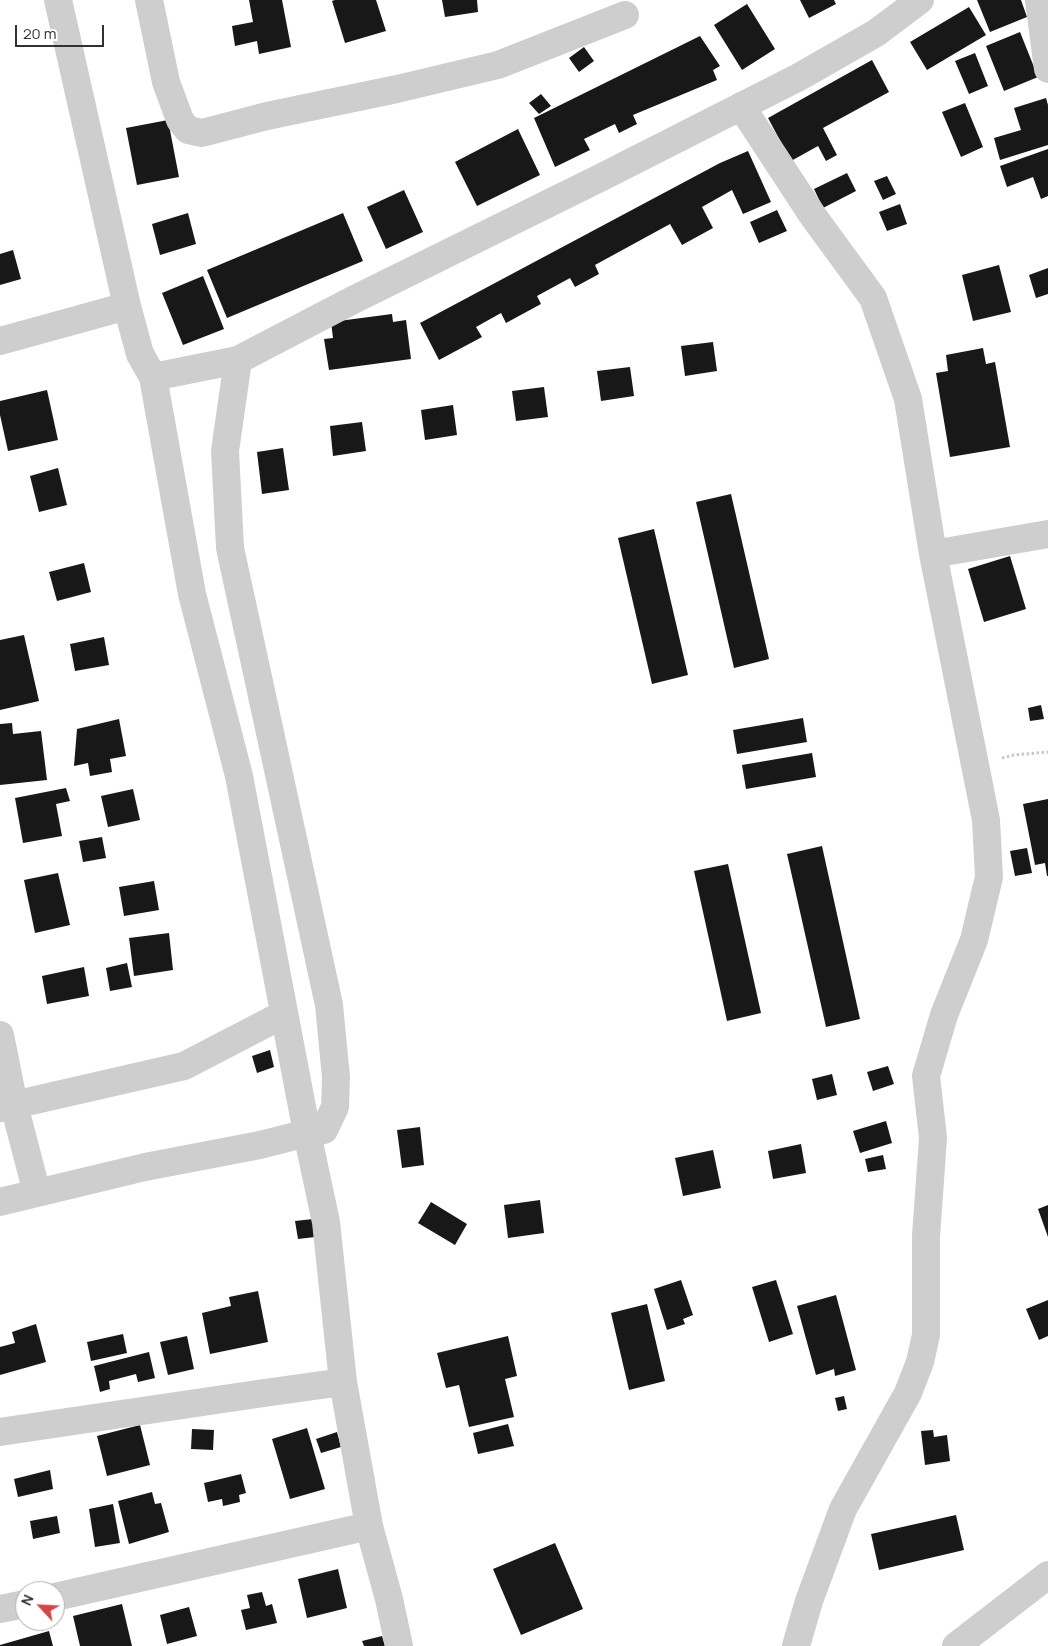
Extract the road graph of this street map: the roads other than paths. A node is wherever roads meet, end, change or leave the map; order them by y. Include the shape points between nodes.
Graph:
1 (58, 0) edge
2 (149, 0) edge
3 (920, 0) edge
4 (1039, 0) edge
5 (625, 15) dead end
6 (1048, 69) edge
7 (741, 106) junction
8 (127, 306) junction
9 (0, 341) edge
10 (238, 360) junction
11 (154, 377) junction
12 (1048, 534) edge
13 (933, 554) junction
14 (284, 1014) junction
15 (0, 1035) edge
16 (7, 1106) edge
17 (307, 1133) junction
18 (37, 1193) junction
19 (0, 1202) edge
20 (343, 1382) junction
21 (0, 1432) edge
22 (369, 1526) junction
23 (1048, 1575) edge
24 (65, 1595) edge
25 (15, 1606) edge
26 (0, 1609) edge
27 (399, 1646) edge
28 (796, 1646) edge
29 (956, 1646) edge

1 - 8 street
2 - 5 street via 166,82 180,120 188,130 202,133 498,64
3 - 7 street via 876,33
4 - 6 street
7 - 10 street
7 - 13 street via 813,216 873,298 908,399
8 - 9 street
8 - 11 street via 140,354
10 - 11 street
10 - 17 street via 225,451 230,548 329,1005 336,1077 335,1107 324,1130
11 - 14 street via 192,594 239,776
12 - 13 street
13 - 28 street via 986,820 989,877 974,940 944,1015 926,1076 932,1138 926,1236 926,1335 920,1362 908,1393 844,1509 809,1601
14 - 16 street via 184,1066
14 - 17 street
15 - 16 street
16 - 18 street
17 - 18 street
17 - 20 street via 326,1222
18 - 19 street
20 - 21 street
20 - 22 street
22 - 24 street
22 - 27 street
23 - 29 street
25 - 26 street

